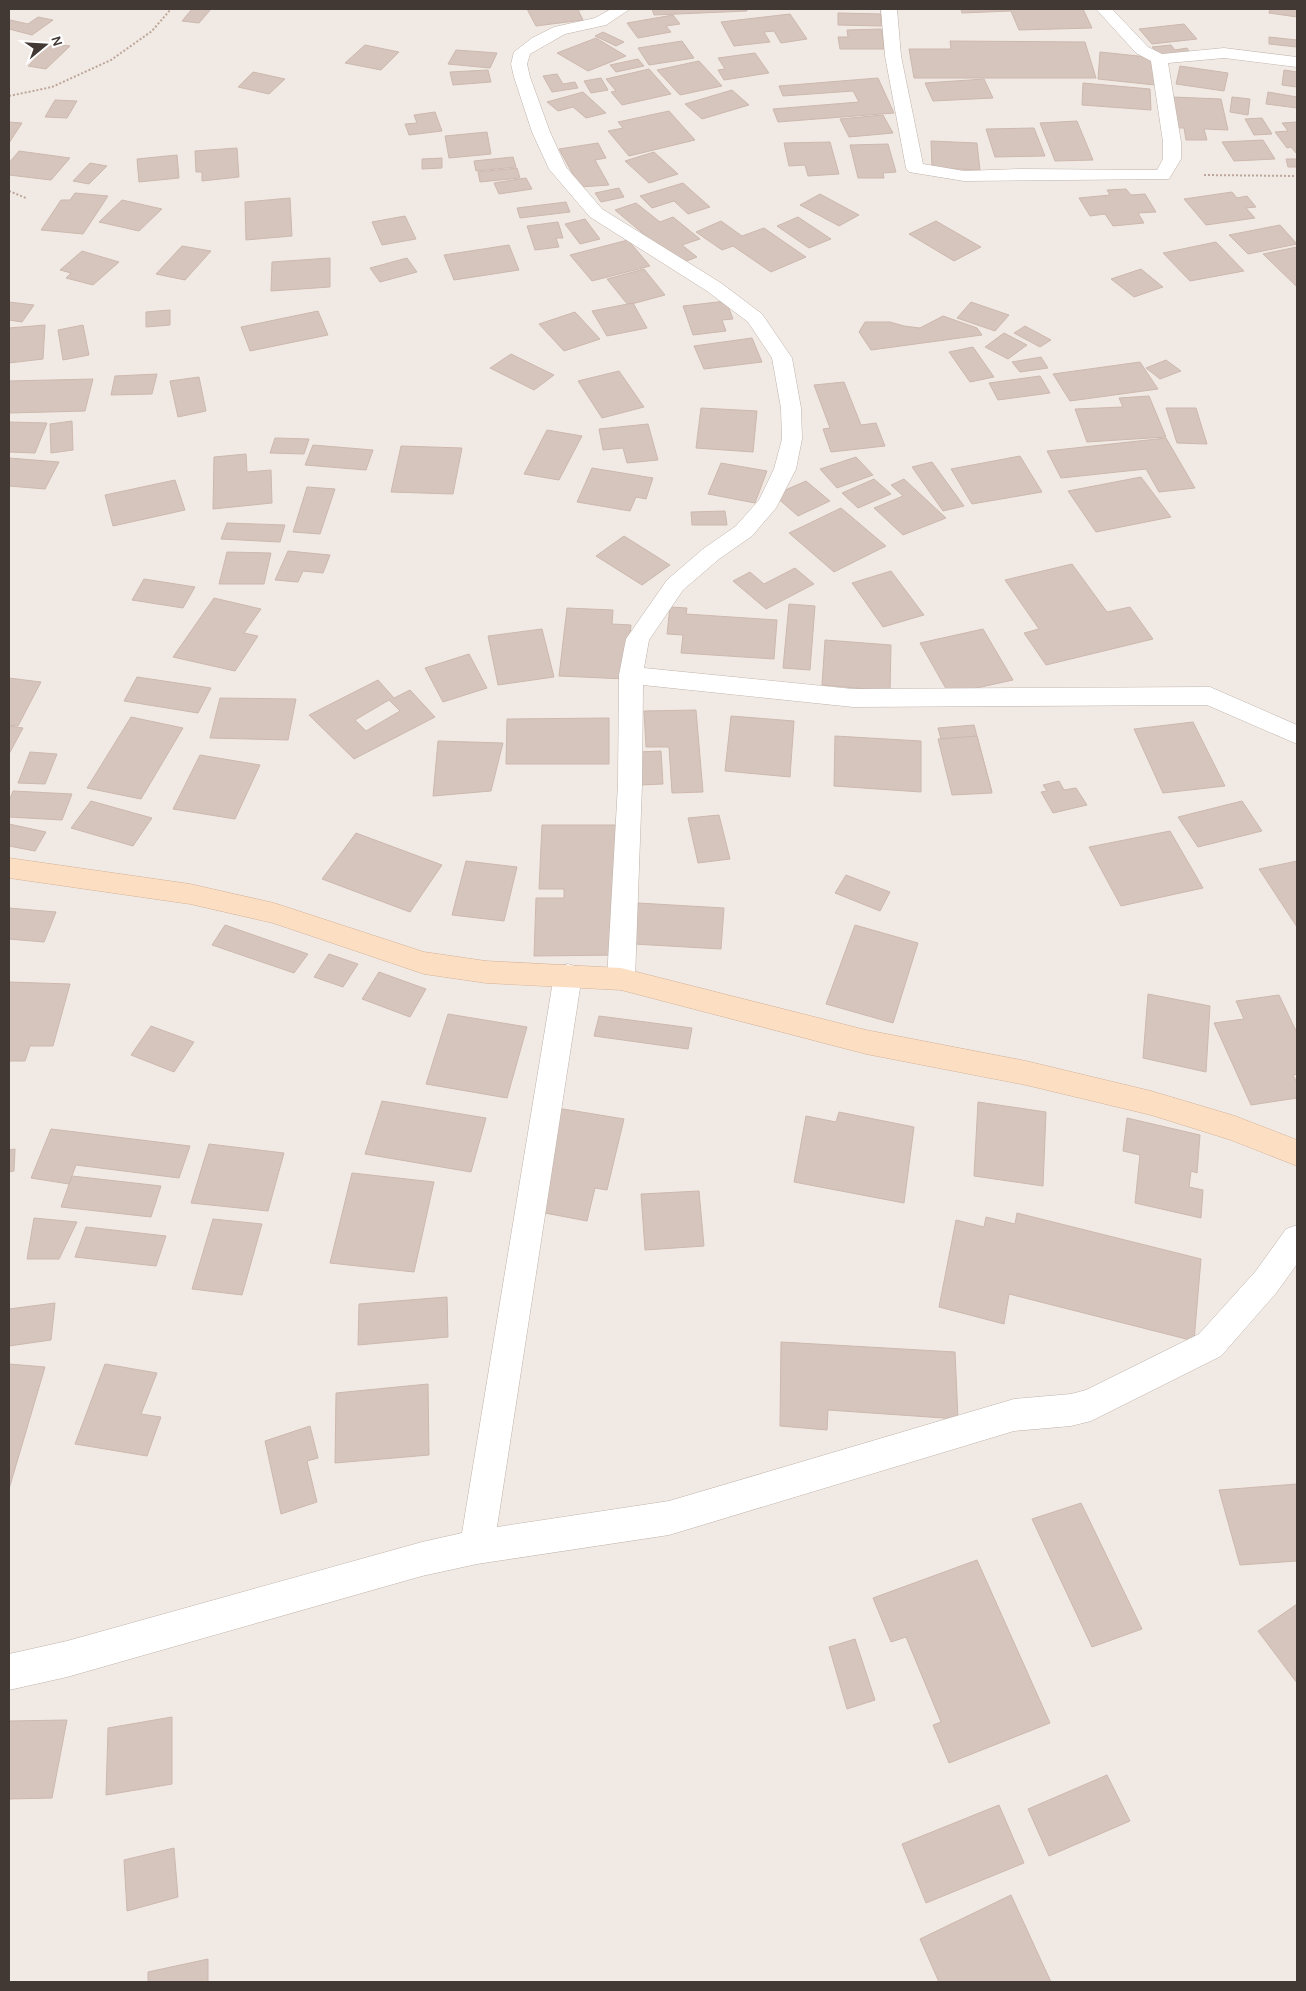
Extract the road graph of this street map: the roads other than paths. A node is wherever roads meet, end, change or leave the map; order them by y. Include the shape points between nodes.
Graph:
1 (622, 9) edge
2 (889, 9) edge
3 (1104, 9) edge
4 (1159, 59) junction
5 (1297, 62) edge
6 (631, 675) junction
7 (1297, 735) edge
8 (9, 868) edge
9 (568, 975) junction
10 (621, 979) junction
11 (1297, 1153) edge
12 (1297, 1239) edge
13 (477, 1547) junction
14 (9, 1672) edge

1 - 6 street via 600,22 560,30 522,52 519,64 541,132 558,168 596,213 714,287 756,318 782,358 791,408 792,439 785,469 768,503 744,530 675,585 638,639
2 - 4 street via 893,56 916,168 964,176 1163,175 1172,159 1172,142
3 - 4 street via 1142,50
4 - 5 street via 1224,53
6 - 7 street via 853,698 1210,696
6 - 10 street via 630,784
8 - 9 main road via 190,894 274,913 424,963 486,972
9 - 10 main road
9 - 13 street
10 - 11 main road via 866,1042 1026,1073 1151,1103 1235,1129
12 - 13 street via 1266,1282 1210,1345 1091,1405 1014,1415 669,1518
13 - 14 street via 422,1558

